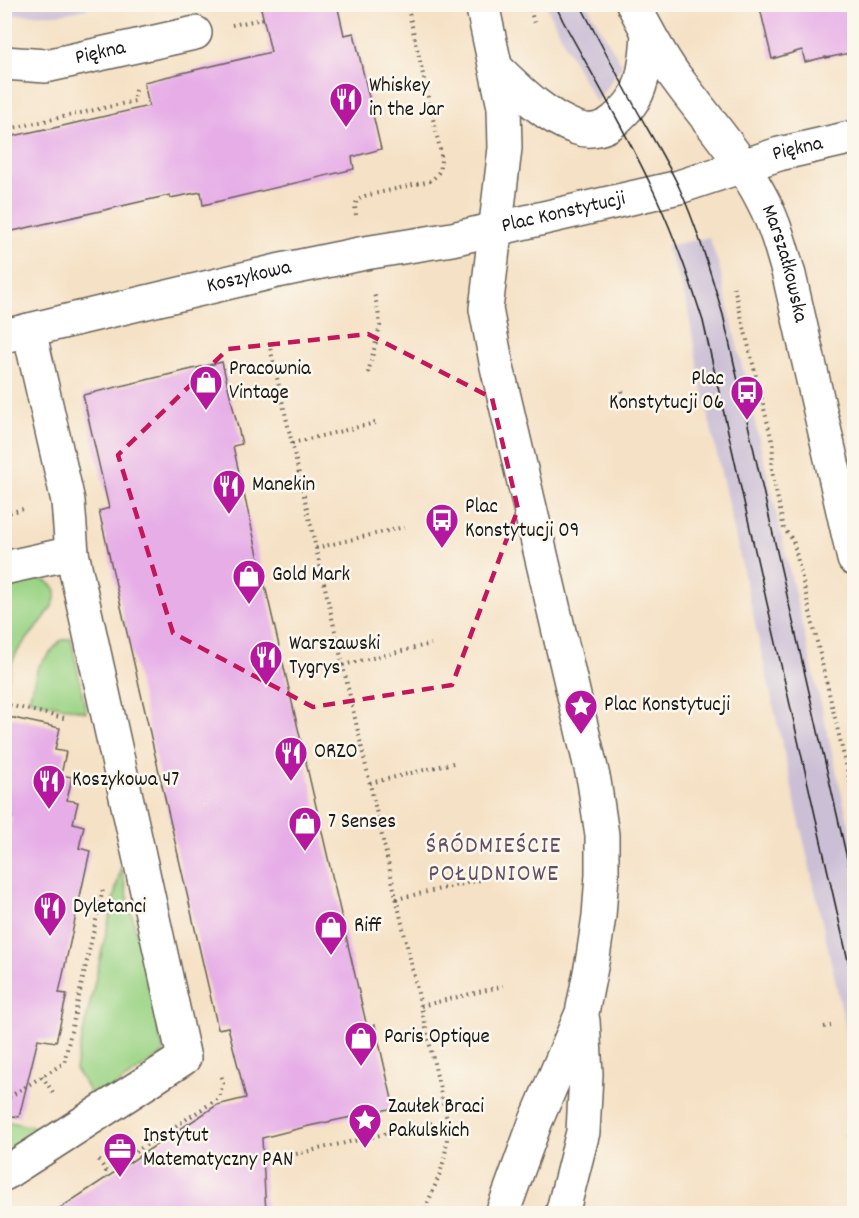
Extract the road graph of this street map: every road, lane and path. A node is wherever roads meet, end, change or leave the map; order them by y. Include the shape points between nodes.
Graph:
1 (407, 4) edge
2 (482, 4) edge
3 (530, 4) edge
4 (641, 19) edge
5 (536, 27) dead end
6 (195, 33) dead end
7 (4, 63) edge
8 (496, 68) junction
9 (855, 137) edge
10 (743, 166) junction
11 (356, 212) dead end
12 (495, 229) junction
13 (734, 288) dead end
14 (376, 300) dead end
15 (17, 333) edge
16 (269, 343) dead end
17 (368, 373) dead end
18 (622, 391) dead end
19 (626, 405) dead end
20 (379, 422) dead end
21 (292, 443) junction
22 (404, 527) dead end
23 (316, 548) junction
24 (72, 553) junction
25 (855, 559) edge
26 (4, 568) edge
27 (431, 644) dead end
28 (343, 665) junction
29 (4, 705) edge
30 (74, 720) dead end
31 (457, 762) dead end
32 (370, 783) junction
33 (855, 800) edge
34 (105, 878) dead end
35 (485, 879) dead end
36 (396, 898) junction
37 (503, 986) dead end
38 (421, 1005) junction
39 (582, 1013) junction
40 (831, 1026) dead end
41 (824, 1027) dead end
42 (4, 1100) edge
43 (433, 1123) dead end
44 (855, 1135) edge
45 (849, 1137) dead end
46 (261, 1162) dead end
47 (4, 1174) edge
48 (423, 1214) edge
49 (502, 1214) edge
50 (562, 1214) edge

1 - 11 path via 441,167 430,181 357,200
2 - 8 main road
3 - 5 path
4 - 8 main road via 646,57 640,82 632,102 609,125 597,130 578,129 563,122
4 - 10 main road, Marszałkowska via 675,78
6 - 7 main road, Piękna via 46,66
8 - 12 main road via 504,107 505,148
9 - 10 main road, Piękna
10 - 12 main road, Plac Konstytucji via 679,187
10 - 25 main road, Marszałkowska via 763,202 789,275
12 - 15 main road, Koszykowa via 306,265
12 - 39 main road, Plac Konstytucji via 486,309 491,344 594,781 602,835 598,916
13 - 33 path via 773,446 772,471 784,529 793,540
14 - 17 path via 380,326
15 - 24 main road via 68,501
16 - 21 path
18 - 19 path
20 - 21 path
21 - 23 path
22 - 23 path
23 - 28 path
24 - 26 main road
24 - 47 main road via 184,1058
27 - 28 path
28 - 32 path
29 - 30 path
31 - 32 path
32 - 36 path
34 - 42 path via 64,1063
35 - 36 path
36 - 38 path
37 - 38 path
38 - 48 path via 447,1120 448,1141 438,1180
39 - 49 main road, Plac Konstytucji
39 - 50 main road via 586,1074 583,1132
40 - 41 path
43 - 46 path
44 - 45 path

